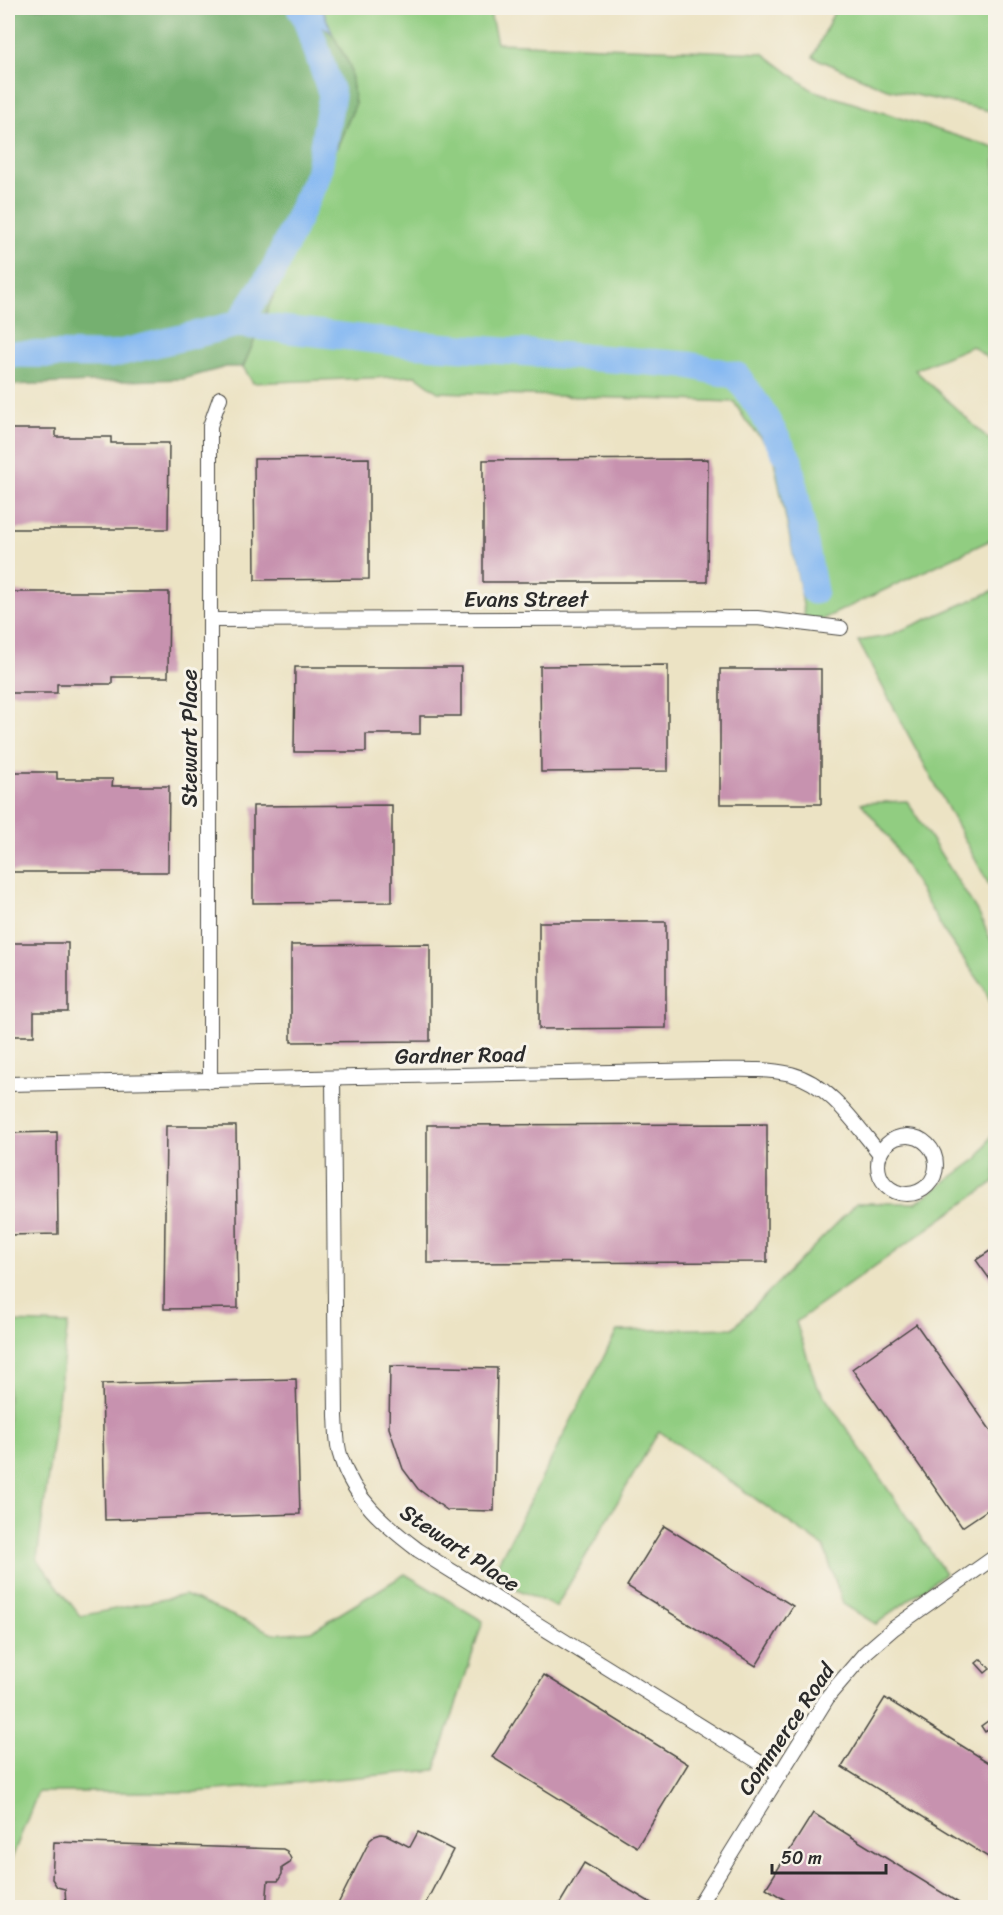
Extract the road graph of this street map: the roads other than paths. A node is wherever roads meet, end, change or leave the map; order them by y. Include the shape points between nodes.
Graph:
1 (220, 398) dead end
2 (210, 620) junction
3 (841, 628) dead end
4 (333, 1079) junction
5 (210, 1081) junction
6 (8, 1084) edge
7 (880, 1154) junction
8 (996, 1556) edge
9 (780, 1775) junction
10 (697, 1908) edge

1 - 2 street, Stewart Place via 210,426
2 - 3 street, Evans Street via 757,618
2 - 5 street, Stewart Place
4 - 5 street, Gardner Road
4 - 7 street, Gardner Road via 773,1071 794,1074 836,1101
4 - 9 street, Stewart Place via 336,1416 340,1456 353,1486 387,1526 418,1550
5 - 6 street, Gardner Road
7 - 7 street via 879,1174 891,1190 918,1192 933,1178 936,1159 928,1144 920,1139 899,1137 891,1140
8 - 9 street, Commerce Road via 865,1653 829,1695
9 - 10 street, Commerce Road

